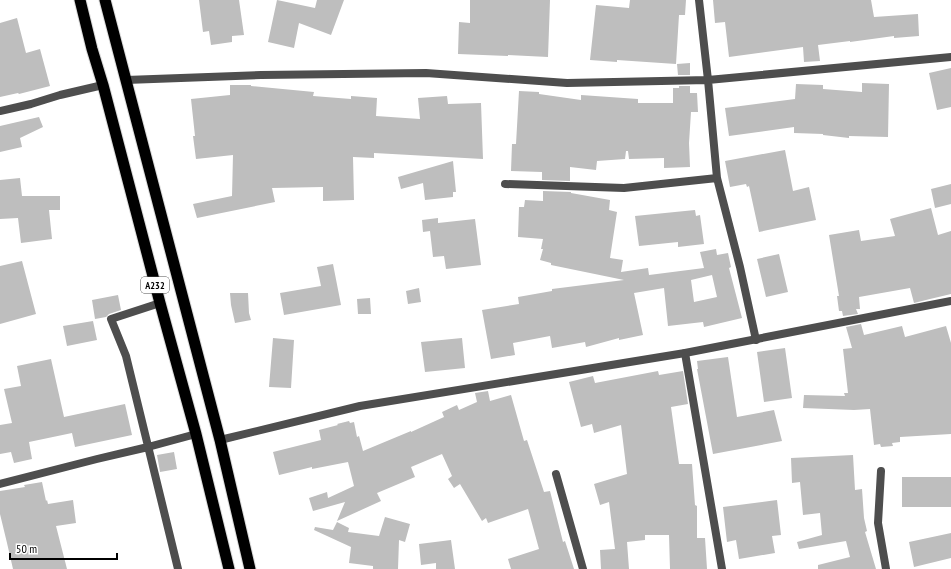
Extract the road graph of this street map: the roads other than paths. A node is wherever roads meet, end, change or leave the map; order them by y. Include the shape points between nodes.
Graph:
1 (80, 0) edge
2 (105, 0) edge
3 (699, 0) edge
4 (951, 57) edge
5 (126, 80) junction
6 (708, 80) junction
7 (103, 85) junction
8 (0, 111) edge
9 (717, 178) junction
10 (505, 184) dead end
11 (951, 301) edge
12 (160, 303) junction
13 (756, 340) junction
14 (685, 353) junction
15 (196, 434) junction
16 (220, 440) junction
17 (148, 447) junction
18 (881, 471) dead end
19 (556, 474) dead end
20 (0, 484) edge
21 (178, 569) edge
22 (229, 569) edge
23 (250, 569) edge
24 (583, 569) edge
25 (722, 569) edge
26 (886, 569) edge

1 - 7 highway, A232
2 - 5 highway, A232
3 - 6 street
4 - 6 street
5 - 6 street via 426,73 567,83
5 - 16 highway, A232
6 - 9 street
7 - 8 street
7 - 12 highway, A232
9 - 10 street via 624,188
9 - 13 street
11 - 13 street
12 - 15 highway, A232
12 - 17 street via 111,320 126,356
13 - 14 street
14 - 16 street via 360,406
14 - 25 street
15 - 17 street
15 - 22 highway, A232
16 - 23 highway, A232
17 - 20 street
17 - 21 street
18 - 26 street via 878,523
19 - 24 street

